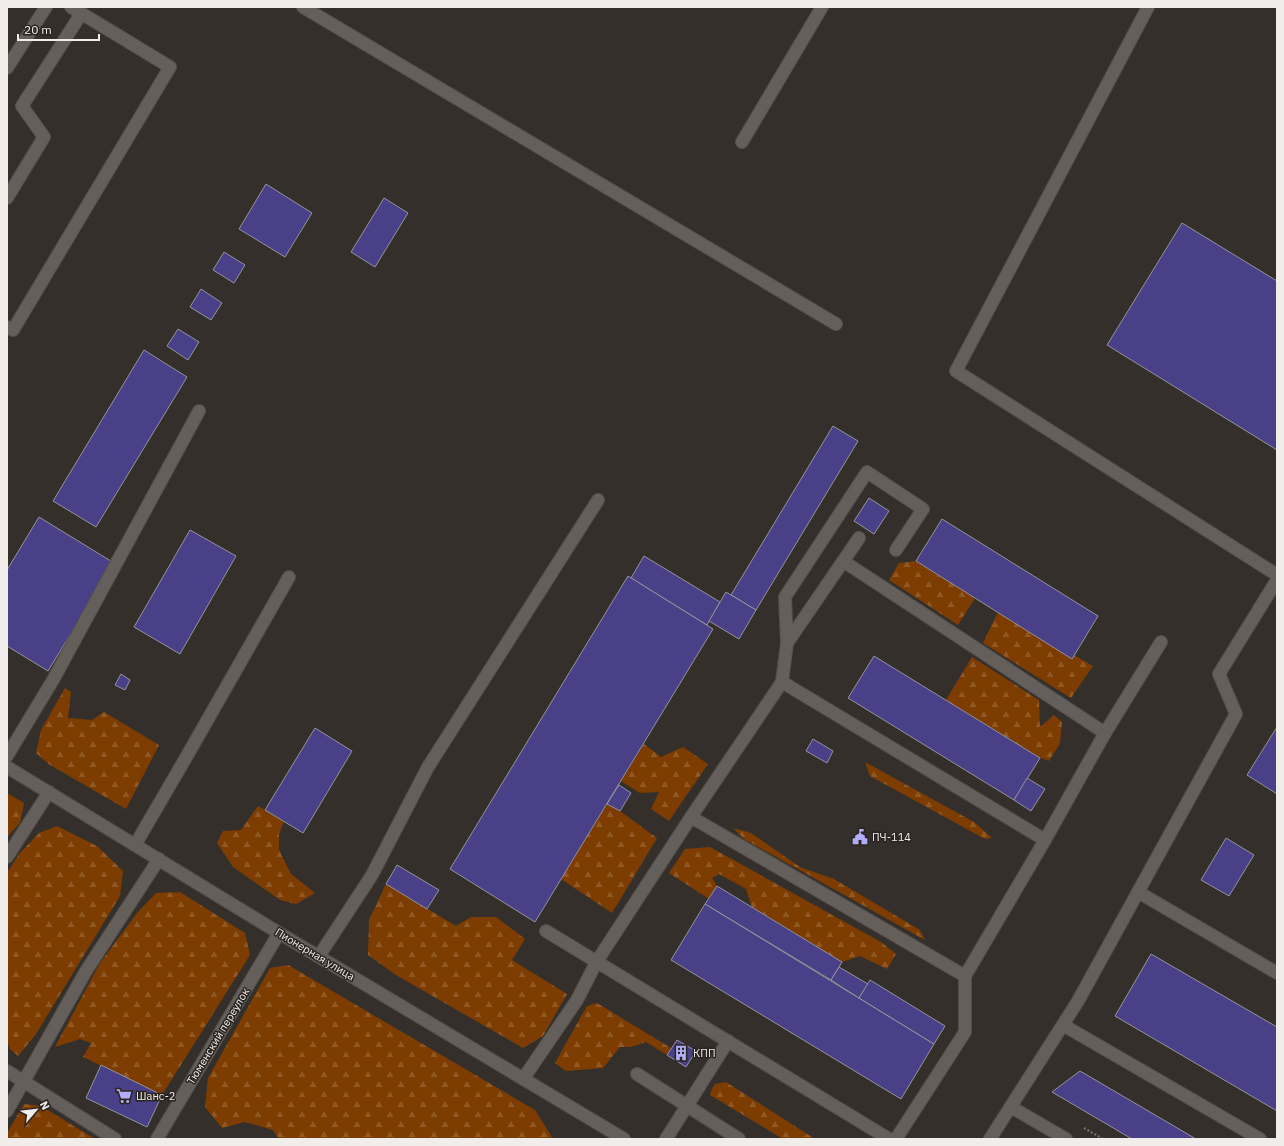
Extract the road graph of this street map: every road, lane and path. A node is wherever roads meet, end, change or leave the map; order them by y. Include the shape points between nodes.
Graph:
1 (46, 7) edge
2 (71, 7) edge
3 (303, 7) edge
4 (822, 7) edge
5 (1148, 7) edge
6 (81, 14) junction
7 (7, 68) edge
8 (742, 142) dead end
9 (7, 198) edge
10 (836, 324) dead end
11 (7, 327) edge
12 (199, 411) dead end
13 (598, 500) dead end
14 (859, 538) dead end
15 (896, 550) dead end
16 (844, 561) junction
17 (1277, 575) edge
18 (289, 577) dead end
19 (1277, 580) edge
20 (1162, 642) dead end
21 (787, 643) junction
22 (782, 682) junction
23 (1105, 733) junction
24 (7, 756) edge
25 (7, 767) edge
26 (49, 792) junction
27 (691, 817) junction
28 (1045, 840) junction
29 (135, 844) junction
30 (7, 857) edge
31 (159, 859) junction
32 (1138, 892) junction
33 (546, 931) dead end
34 (279, 933) junction
35 (319, 956) junction
36 (597, 961) junction
37 (1277, 973) edge
38 (965, 976) junction
39 (1063, 1025) junction
40 (728, 1041) junction
41 (7, 1071) edge
42 (637, 1074) dead end
43 (523, 1079) junction
44 (24, 1082) junction
45 (687, 1106) junction
46 (1011, 1107) junction
47 (7, 1111) edge
48 (115, 1139) edge
49 (157, 1139) edge
50 (624, 1139) edge
51 (666, 1139) edge
52 (739, 1139) edge
53 (889, 1139) edge
54 (896, 1139) edge
55 (990, 1139) edge
56 (1066, 1139) edge
57 (1260, 1139) edge

1 - 7 main road
2 - 6 main road
3 - 10 main road
4 - 8 main road
5 - 17 main road via 956,371
6 - 9 main road via 22,106 44,137
6 - 11 main road via 170,67 13,330
12 - 24 main road via 53,680
13 - 35 main road via 428,767 372,875
14 - 16 main road
15 - 21 main road via 923,509 867,472 785,597
16 - 21 main road
16 - 23 main road
18 - 29 main road
19 - 32 main road via 1219,674 1236,714
20 - 23 main road
21 - 22 main road
22 - 27 main road
22 - 28 main road
23 - 28 main road
25 - 26 main road, Пионерная улица
26 - 29 main road, Пионерная улица
26 - 30 main road
27 - 36 main road
27 - 38 main road
28 - 38 main road
29 - 31 main road, Пионерная улица
31 - 34 main road, Пионерная улица
31 - 44 main road via 86,971
32 - 37 main road
32 - 39 main road
33 - 36 main road
34 - 35 main road, Пионерная улица
34 - 49 main road, Тюменский переулок
35 - 43 main road, Пионерная улица
36 - 40 main road
36 - 43 main road via 577,1000
38 - 54 main road via 965,1032
39 - 46 main road
39 - 57 main road
40 - 45 main road
40 - 53 main road
41 - 44 main road
42 - 45 main road
43 - 50 main road, Пионерная улица
44 - 47 main road
44 - 48 main road
45 - 51 main road
45 - 52 main road
46 - 55 main road
46 - 56 main road

